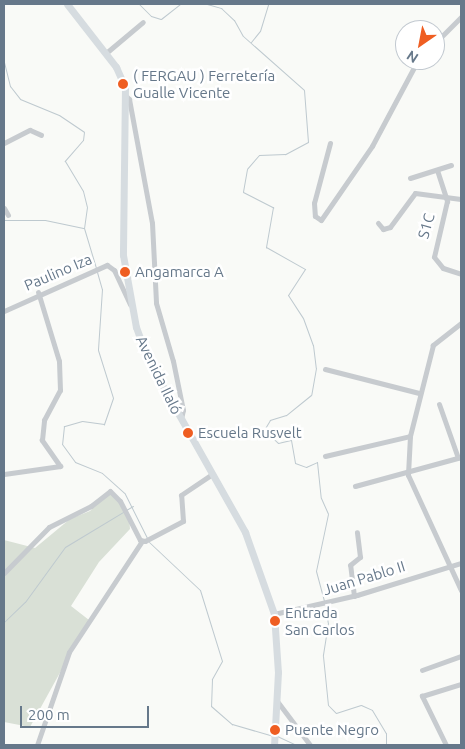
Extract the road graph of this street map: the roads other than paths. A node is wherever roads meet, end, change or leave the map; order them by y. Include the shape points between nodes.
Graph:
1 (67, 4) edge
2 (461, 17) edge
3 (143, 22) dead end
4 (445, 33) edge
5 (106, 53) junction
6 (413, 70) edge
7 (125, 95) junction
8 (41, 135) dead end
9 (4, 143) edge
10 (330, 143) dead end
11 (451, 165) dead end
12 (437, 170) junction
13 (410, 178) dead end
14 (447, 198) junction
15 (461, 199) edge
16 (4, 208) edge
17 (8, 215) dead end
18 (378, 223) dead end
19 (461, 274) edge
20 (38, 292) junction
21 (130, 304) junction
22 (4, 311) edge
23 (461, 323) edge
24 (325, 369) dead end
25 (419, 393) junction
26 (439, 404) dead end
27 (180, 419) junction
28 (410, 436) junction
29 (325, 456) dead end
30 (460, 458) edge
31 (4, 474) edge
32 (212, 474) junction
33 (408, 475) junction
34 (355, 486) dead end
35 (357, 532) dead end
36 (143, 541) junction
37 (461, 563) edge
38 (449, 565) junction
39 (4, 573) edge
40 (461, 590) edge
41 (354, 596) junction
42 (274, 614) junction
43 (461, 656) edge
44 (422, 670) dead end
45 (461, 684) edge
46 (277, 701) junction
47 (274, 740) edge
48 (37, 745) edge
49 (310, 745) edge
50 (446, 745) edge

1 - 5 main road, Avenida Ilaló
2 - 4 street
3 - 5 street
5 - 7 main road, Avenida Ilaló via 122,77
6 - 10 street via 372,146 321,220 315,216 315,196
7 - 21 main road, Avenida Ilaló via 123,255
7 - 27 street via 129,100 152,223 156,303 183,410
8 - 9 street via 30,130
11 - 12 street
12 - 13 street
12 - 14 street, S1C
14 - 15 street
14 - 18 street via 414,192 390,227 383,229
14 - 19 street, S1C via 432,251 437,264
16 - 17 street
20 - 21 street, Paulino Iza via 107,265 114,270
20 - 22 street, Paulino Iza
20 - 31 street via 56,351 60,390 44,420 42,440 60,466
21 - 27 main road, Avenida Ilaló via 147,358
23 - 25 street via 433,344
24 - 25 street
25 - 28 street
26 - 30 street
27 - 32 main road, Avenida Ilaló
28 - 29 street
28 - 33 street
30 - 33 street
32 - 36 street via 180,495 183,521
32 - 42 main road, Avenida Ilaló via 245,532
33 - 34 street
33 - 38 street
35 - 41 street via 360,557 350,565
36 - 39 street via 120,501 110,491 91,506 49,526
36 - 48 street via 69,652
37 - 38 street, Juan Pablo II
38 - 40 street
38 - 41 street, Juan Pablo II
41 - 42 street, Juan Pablo II
42 - 46 main road, Avenida Ilaló
43 - 44 street
45 - 50 street via 422,696
46 - 47 main road, Avenida Ilaló
46 - 49 street

